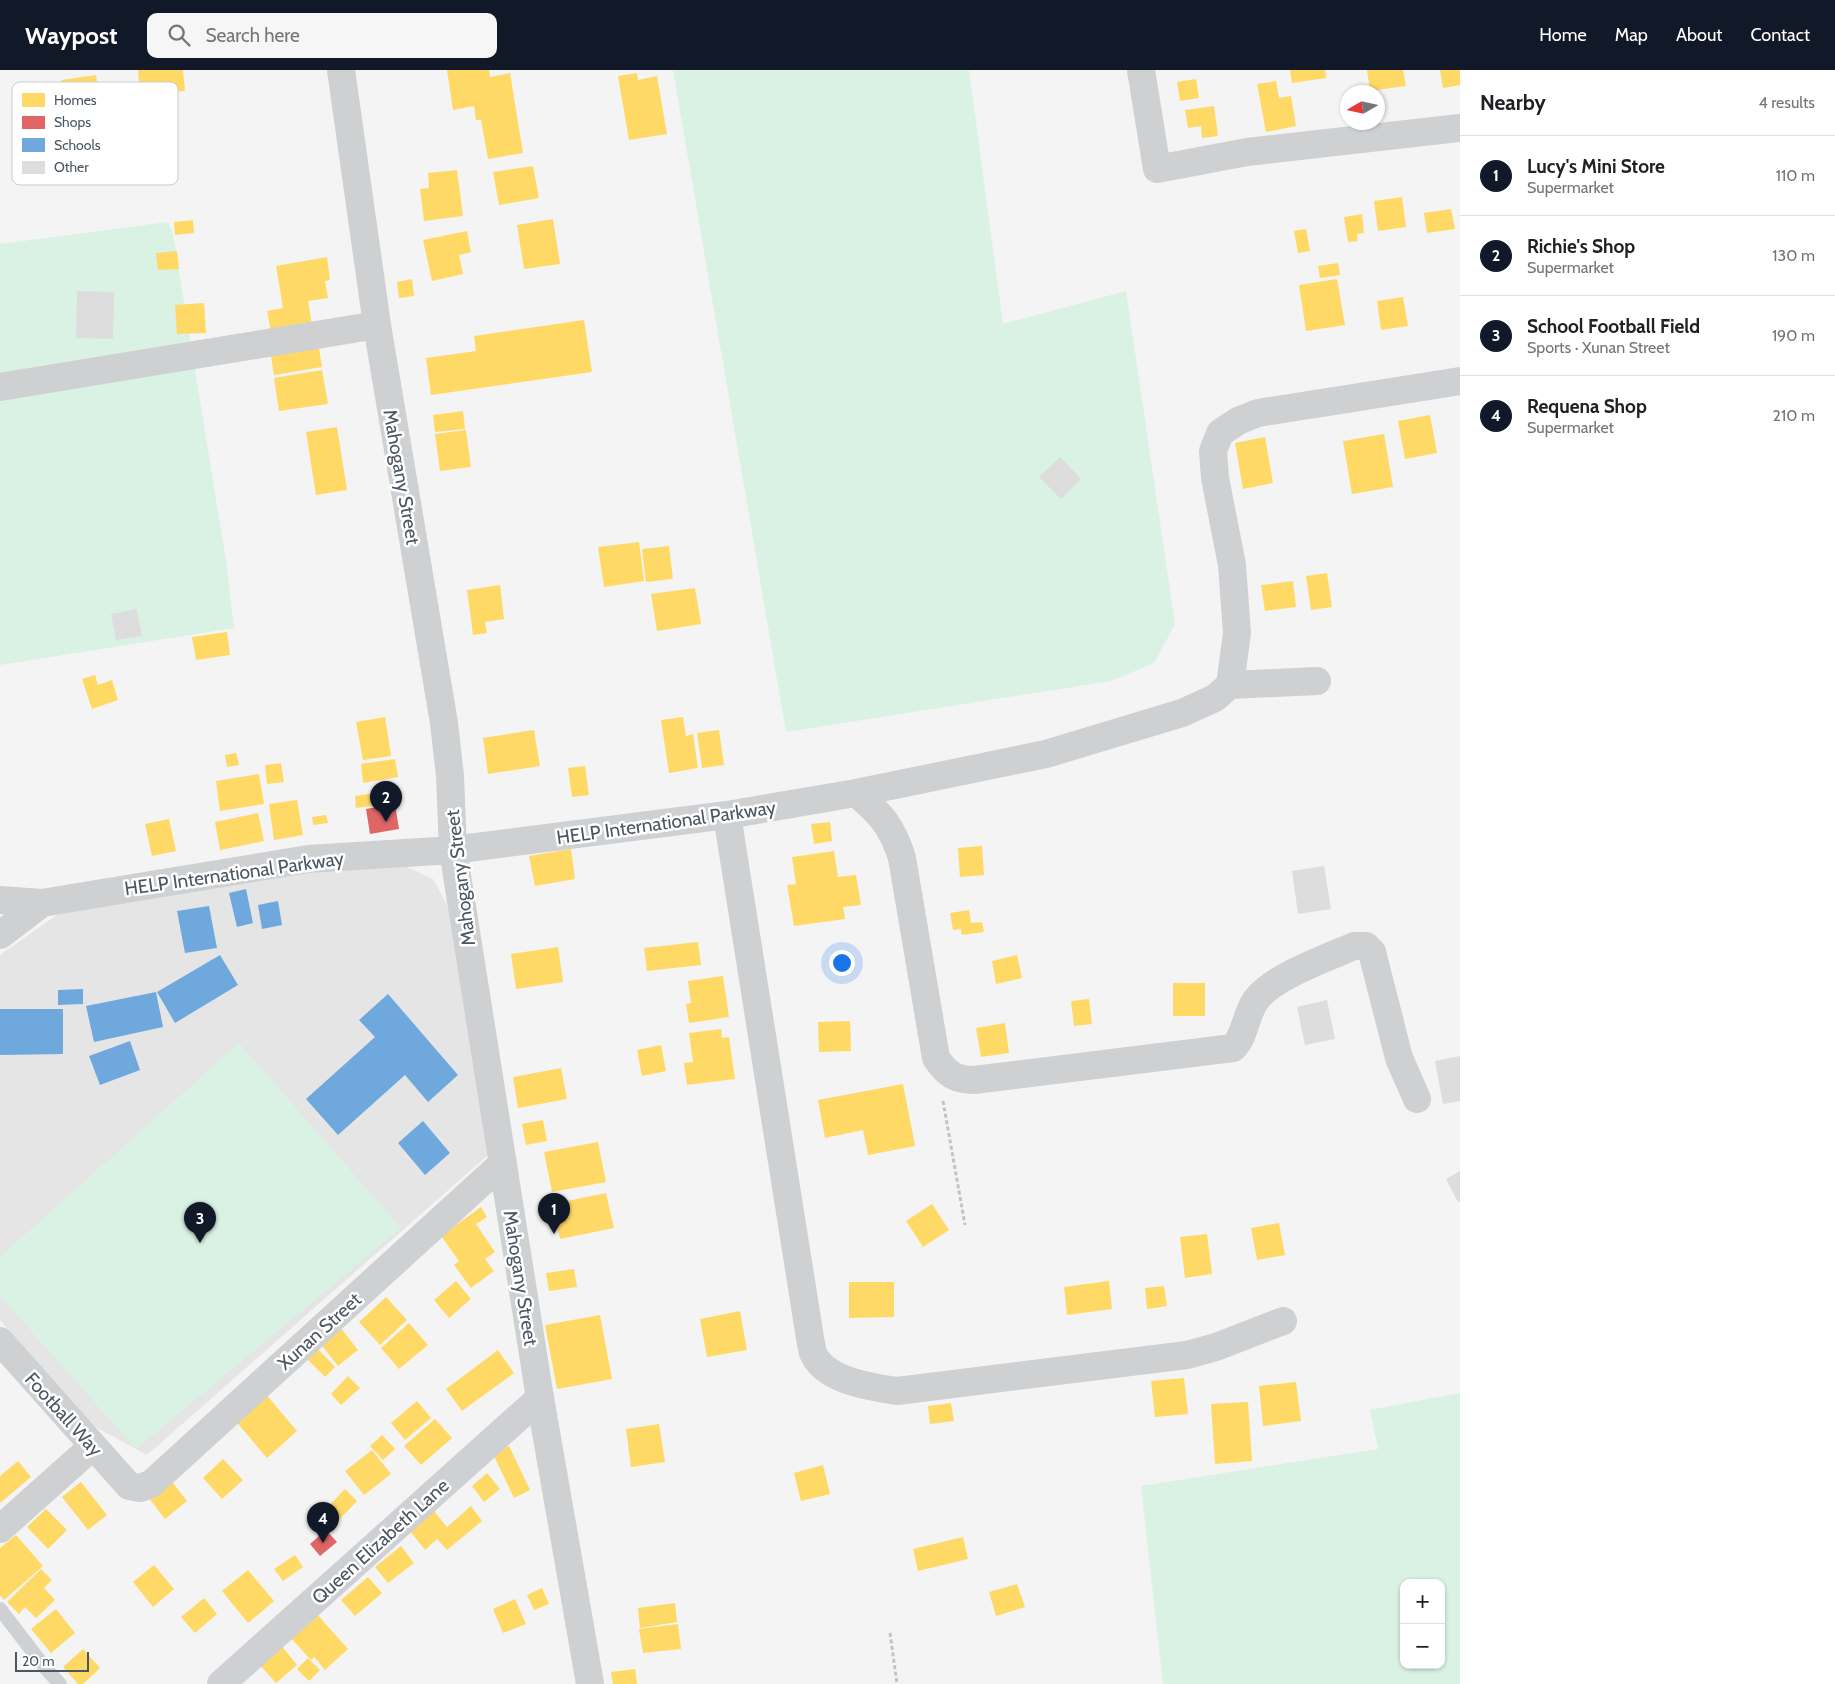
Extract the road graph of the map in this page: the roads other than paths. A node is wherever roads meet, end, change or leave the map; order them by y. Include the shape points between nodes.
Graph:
1 (341, 70) edge
2 (1141, 70) edge
3 (1460, 128) edge
4 (377, 326) junction
5 (1460, 381) edge
6 (0, 387) edge
7 (1317, 681) dead end
8 (1230, 685) junction
9 (856, 793) junction
10 (727, 815) junction
11 (453, 850) junction
12 (0, 900) edge
13 (42, 903) junction
14 (0, 935) edge
15 (1417, 1099) dead end
16 (504, 1163) junction
17 (1283, 1321) dead end
18 (0, 1342) edge
19 (540, 1398) junction
20 (93, 1446) junction
21 (129, 1486) joint
22 (0, 1529) edge
23 (0, 1608) edge
24 (60, 1684) edge
25 (221, 1684) edge
26 (590, 1684) edge

1 - 4 street, Mahogany Street
2 - 3 street via 1157,169 1248,152
4 - 6 street
4 - 11 street, Mahogany Street via 444,723
5 - 8 street via 1258,413 1220,433 1213,451 1215,478 1232,565 1237,633
7 - 8 street
8 - 9 street, HELP International Parkway via 1215,698 1182,713 1046,754
9 - 10 street, HELP International Parkway
9 - 15 street via 887,822 896,838 936,1058 947,1074 961,1080 974,1080 1233,1048 1239,1042 1251,1007 1272,984 1354,946 1366,946 1372,952 1399,1058
10 - 11 street, HELP International Parkway
10 - 17 street via 810,1338 814,1354 821,1364 835,1374 897,1392 1187,1355
11 - 13 street, HELP International Parkway via 308,859
11 - 16 street, Mahogany Street
12 - 13 street, HELP International Parkway
13 - 14 street
16 - 19 street, Mahogany Street
16 - 21 street, Xunan Street via 151,1484 140,1488
18 - 20 street, Football Way
19 - 25 street, Queen Elizabeth Lane
19 - 26 street, Mahogany Street
20 - 21 street, Football Way
20 - 22 street
23 - 24 lane

